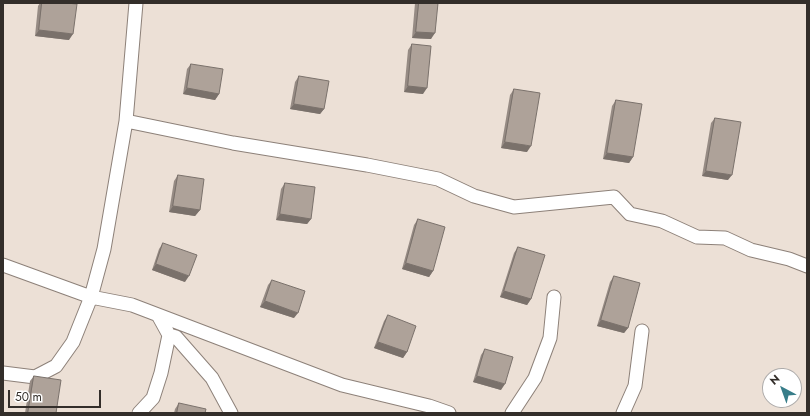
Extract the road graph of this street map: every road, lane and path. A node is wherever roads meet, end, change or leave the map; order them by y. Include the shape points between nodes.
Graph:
1 (136, 3) edge
2 (126, 121) junction
3 (3, 265) edge
4 (807, 266) edge
5 (91, 297) junction
6 (554, 297) dead end
7 (158, 315) junction
8 (642, 331) dead end
9 (169, 335) junction
10 (3, 373) edge
11 (139, 413) edge
12 (231, 413) edge
13 (449, 413) edge
14 (512, 413) edge
15 (623, 413) edge

1 - 2 street
2 - 4 street via 233,143 438,179 474,196 514,207 614,197 630,214 662,221 697,238 725,238 751,250
2 - 5 street via 104,249
3 - 5 street
5 - 7 street via 132,305
5 - 10 street via 73,342 56,366 35,377
6 - 14 street via 550,338 535,378
7 - 9 street
7 - 13 street via 342,385
8 - 15 street via 635,386
9 - 11 street via 153,398
9 - 12 street via 176,336 212,378

